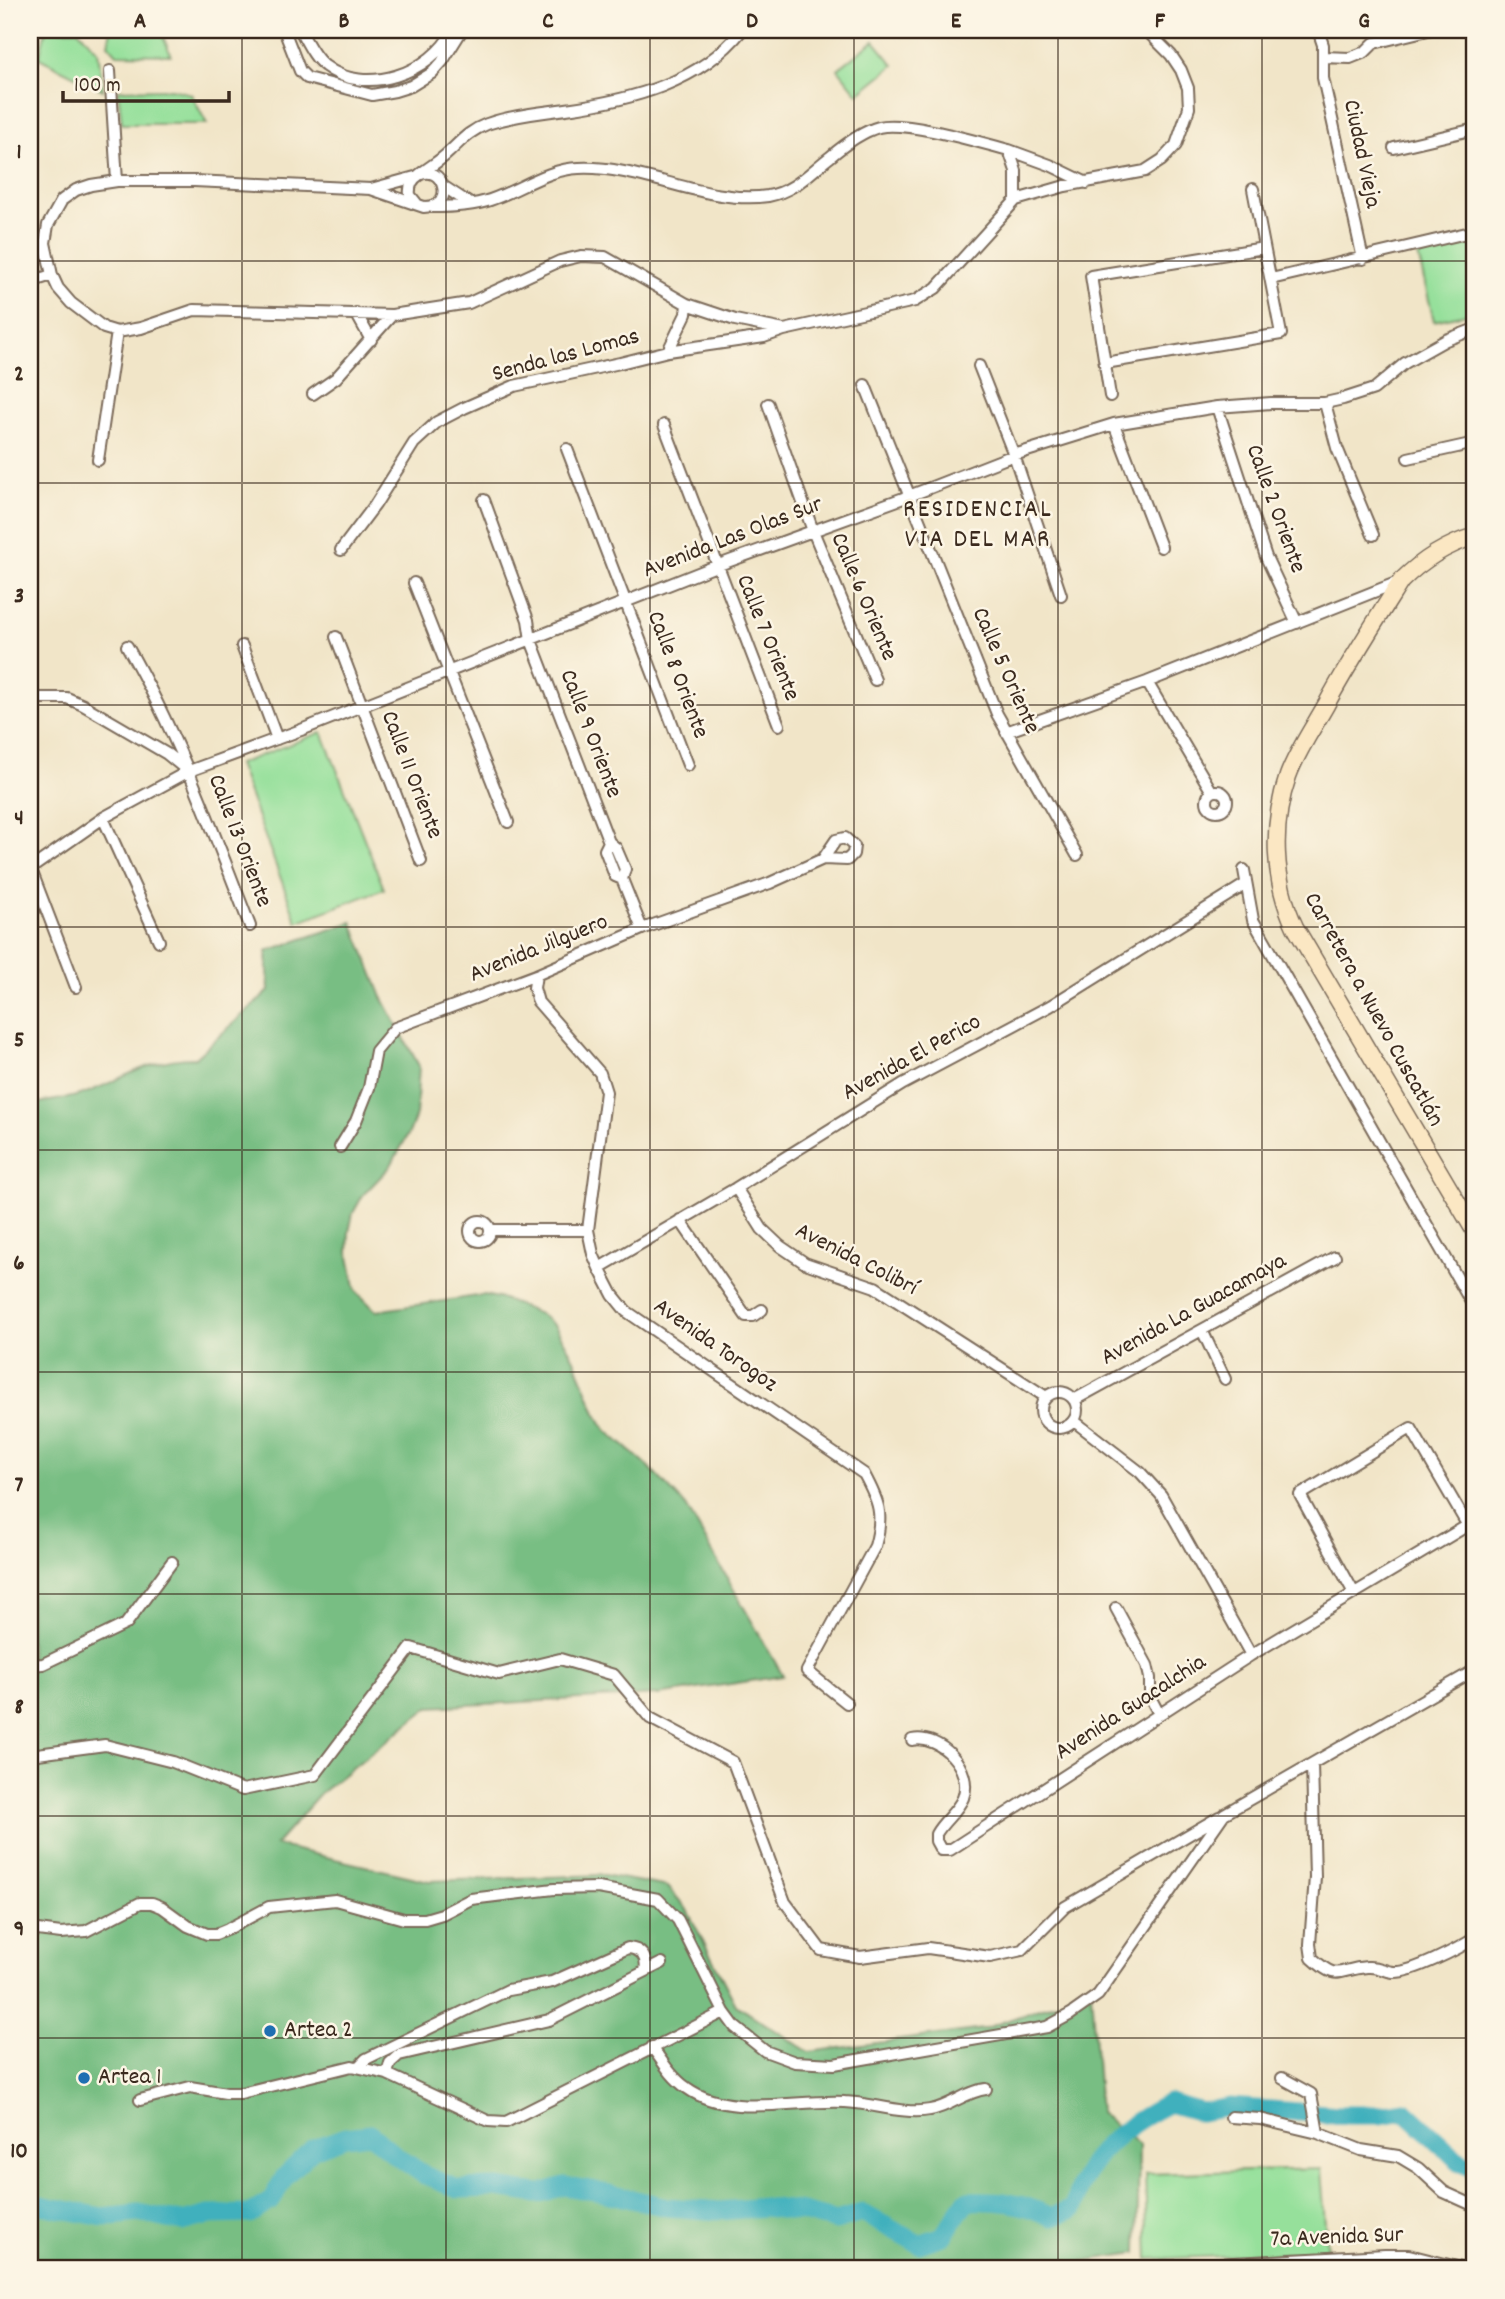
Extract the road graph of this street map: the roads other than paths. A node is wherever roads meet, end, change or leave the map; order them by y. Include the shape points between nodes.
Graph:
1 (284, 30) edge
2 (300, 30) edge
3 (453, 30) edge
4 (462, 30) edge
5 (742, 30) edge
6 (1146, 30) edge
7 (1428, 30) edge
8 (1319, 33) dead end
9 (1323, 57) junction
10 (110, 71) dead end
11 (1475, 129) edge
12 (1394, 148) dead end
13 (1009, 150) junction
14 (448, 153) junction
15 (416, 176) junction
16 (117, 181) junction
17 (442, 183) junction
18 (1087, 183) junction
19 (371, 189) junction
20 (1253, 189) dead end
21 (1016, 200) junction
22 (469, 203) junction
23 (424, 206) junction
24 (1475, 231) edge
25 (45, 243) junction
26 (1264, 248) junction
27 (30, 257) edge
28 (1363, 259) junction
29 (52, 275) junction
30 (1271, 279) junction
31 (30, 282) edge
32 (687, 304) junction
33 (356, 313) junction
34 (392, 315) junction
35 (784, 330) junction
36 (1475, 330) edge
37 (117, 331) junction
38 (371, 340) junction
39 (668, 351) junction
40 (1105, 363) junction
41 (979, 366) dead end
42 (865, 385) dead end
43 (313, 394) dead end
44 (1110, 396) dead end
45 (1325, 403) junction
46 (768, 404) dead end
47 (1217, 407) junction
48 (1114, 424) junction
49 (664, 425) dead end
50 (1475, 443) edge
51 (567, 449) dead end
52 (1014, 455) junction
53 (1408, 458) dead end
54 (98, 460) dead end
55 (909, 496) junction
56 (484, 500) dead end
57 (813, 531) junction
58 (1373, 535) dead end
59 (1475, 536) edge
60 (1161, 547) dead end
61 (341, 550) dead end
62 (716, 566) junction
63 (1401, 581) junction
64 (414, 583) dead end
65 (1061, 595) dead end
66 (627, 601) junction
67 (1297, 623) junction
68 (336, 637) dead end
69 (531, 640) junction
70 (127, 646) dead end
71 (242, 646) dead end
72 (447, 671) junction
73 (875, 680) dead end
74 (1147, 682) junction
75 (30, 698) edge
76 (362, 705) junction
77 (779, 725) dead end
78 (1006, 732) junction
79 (276, 739) junction
80 (688, 765) dead end
81 (189, 771) junction
82 (1212, 792) dead end
83 (103, 818) junction
84 (508, 822) dead end
85 (1077, 855) dead end
86 (823, 859) dead end
87 (421, 861) dead end
88 (30, 868) edge
89 (1244, 870) dead end
90 (1246, 884) junction
91 (250, 926) dead end
92 (642, 929) junction
93 (159, 941) dead end
94 (536, 975) junction
95 (76, 987) dead end
96 (340, 1147) dead end
97 (736, 1188) junction
98 (680, 1220) junction
99 (490, 1230) dead end
100 (588, 1230) junction
101 (1475, 1232) edge
102 (1335, 1257) dead end
103 (599, 1268) junction
104 (1475, 1309) edge
105 (762, 1310) dead end
106 (1202, 1330) junction
107 (1225, 1379) dead end
108 (1046, 1396) junction
109 (1074, 1401) junction
110 (1074, 1421) junction
111 (1471, 1524) edge
112 (172, 1562) dead end
113 (1354, 1593) junction
114 (1116, 1608) dead end
115 (1251, 1655) junction
116 (30, 1665) edge
117 (1475, 1670) edge
118 (847, 1703) dead end
119 (1159, 1714) junction
120 (912, 1740) dead end
121 (30, 1755) edge
122 (1312, 1764) junction
123 (1224, 1814) junction
124 (30, 1929) edge
125 (1475, 1938) edge
126 (662, 1963) dead end
127 (645, 1971) junction
128 (724, 2012) junction
129 (652, 2047) junction
130 (358, 2067) junction
131 (387, 2074) junction
132 (1282, 2078) dead end
133 (986, 2089) dead end
134 (140, 2100) dead end
135 (1231, 2117) dead end
136 (1318, 2129) junction
137 (1475, 2206) edge
138 (1124, 2269) edge
139 (1465, 2269) edge

1 - 4 street via 307,78 372,95 411,86 432,74
2 - 3 street via 324,66 373,81 407,72 434,55
5 - 14 street via 694,72 643,94 485,125 463,136
6 - 18 street via 1181,70 1188,88 1184,127 1176,145 1145,171
7 - 9 street via 1374,43 1350,58
8 - 9 street, Ciudad Vieja
9 - 28 street, Ciudad Vieja via 1323,78
10 - 16 street
11 - 12 street
13 - 18 street
13 - 21 street via 1017,171
13 - 22 street via 967,138 881,127 845,145 794,188 770,195 745,198 580,167
14 - 15 street
14 - 17 street
15 - 17 street via 430,173
15 - 19 street
15 - 23 street via 410,195
16 - 19 street
16 - 25 street via 76,190 62,200
17 - 22 street
17 - 23 street via 440,201
18 - 21 street
19 - 23 street
20 - 26 street
21 - 35 street, Senda las Lomas via 936,288 915,301
22 - 23 street
24 - 28 street
25 - 27 street
25 - 29 street
26 - 30 street
26 - 40 street via 1091,276
28 - 30 street
29 - 31 street
29 - 37 street via 71,303 104,328
30 - 40 street via 1282,334
32 - 34 street via 605,257 581,256 560,261 469,303
32 - 35 street
32 - 39 street
33 - 34 street
33 - 37 street via 194,310
33 - 38 street
34 - 38 street
35 - 39 street, Senda las Lomas
36 - 45 street, Avenida Las Olas Sur via 1405,363 1374,389
37 - 54 street
38 - 43 street via 336,379
39 - 61 street, Senda las Lomas via 514,386 437,422 414,443 376,505
40 - 44 street
41 - 52 street
42 - 55 street, Calle 5 Oriente
45 - 47 street, Avenida Las Olas Sur
45 - 58 street
46 - 57 street, Calle 6 Oriente
47 - 48 street, Avenida Las Olas Sur
47 - 67 street, Calle 2 Oriente via 1266,557
48 - 52 street, Avenida Las Olas Sur
48 - 60 street
49 - 62 street, Calle 7 Oriente
50 - 53 street
51 - 66 street, Calle 8 Oriente
52 - 55 street, Avenida Las Olas Sur
52 - 65 street
55 - 57 street, Avenida Las Olas Sur
55 - 78 street, Calle 5 Oriente
56 - 69 street, Calle 9 Oriente via 528,620
57 - 62 street, Avenida Las Olas Sur
57 - 73 street, Calle 6 Oriente
59 - 63 street, Carretera a Nuevo Cuscatlán via 1437,551
62 - 66 street, Avenida Las Olas Sur
62 - 77 street, Calle 7 Oriente
63 - 67 street
63 - 101 street, Carretera a Nuevo Cuscatlán via 1346,667 1289,775 1277,832 1279,874 1295,927
64 - 72 street
66 - 69 street, Avenida Las Olas Sur
66 - 80 street, Calle 8 Oriente
67 - 74 street
68 - 76 street, Calle 11 Oriente
69 - 72 street, Avenida Las Olas Sur
69 - 92 street, Calle 9 Oriente via 609,842 606,850 615,876 622,878
70 - 81 street, Calle 13 Oriente via 156,696
71 - 79 street
72 - 76 street, Avenida Las Olas Sur
72 - 84 street
74 - 78 street
74 - 82 street
75 - 81 street via 67,698 83,705
76 - 79 street, Avenida Las Olas Sur
76 - 87 street, Calle 11 Oriente
78 - 85 street, Calle 5 Oriente
79 - 81 street, Avenida Las Olas Sur
81 - 83 street, Avenida Las Olas Sur
81 - 91 street, Calle 13 Oriente
83 - 88 street, Avenida Las Olas Sur
83 - 93 street
86 - 92 street, Avenida Jilguero via 771,883
88 - 95 street
89 - 90 street
90 - 97 street, Avenida El Perico via 1050,1006 903,1084
90 - 104 street via 1253,920
92 - 94 street, Avenida Jilguero
94 - 96 street, Avenida Jilguero via 395,1028 376,1051 369,1088
94 - 100 street, Avenida Torogoz via 538,1002 600,1073 606,1092
97 - 98 street, Avenida El Perico
97 - 108 street, Avenida Colibrí via 762,1229 780,1246 806,1263 875,1287
98 - 103 street, Avenida El Perico
98 - 105 street via 746,1316
99 - 100 street
100 - 103 street, Avenida Torogoz
102 - 106 street, Avenida La Guacamaya
103 - 118 street, Avenida Torogoz via 626,1311 863,1474 879,1502 881,1526 875,1546 807,1671
106 - 107 street
106 - 109 street, Avenida La Guacamaya
108 - 109 street via 1061,1392
108 - 110 street via 1040,1407 1046,1424 1058,1429
109 - 110 street
110 - 115 street via 1140,1472 1161,1495
111 - 113 street, Avenida Guacalchia
111 - 113 street via 1412,1428 1300,1495
112 - 116 street via 125,1624 43,1664
113 - 115 street, Avenida Guacalchia
114 - 119 street via 1147,1665 1150,1697
115 - 119 street, Avenida Guacalchia
117 - 122 street
119 - 120 street, Avenida Guacalchia via 950,1850 941,1850 936,1834 963,1797 963,1777 954,1758 936,1742
121 - 123 street via 105,1745 173,1762 243,1790 315,1775 411,1648 499,1674 561,1659 614,1675 650,1718 733,1762 785,1902 821,1950 860,1957 928,1948 990,1957 1022,1950 1065,1907
122 - 123 street
122 - 125 street via 1312,1958 1326,1971 1342,1974 1378,1966 1393,1972 1457,1950
123 - 128 street via 1098,1995 1047,2027 834,2064 795,2062 765,2051
124 - 128 street via 86,1931 140,1903 162,1907 207,1934 228,1929 270,1906 335,1900 404,1919 425,1919 471,1899 598,1888 658,1899 669,1908
126 - 127 street
127 - 130 street via 642,1952 628,1948 552,1982 508,1990
127 - 131 street via 549,2020 399,2055
128 - 129 street
129 - 131 street via 506,2122 488,2121
129 - 133 street via 686,2088 721,2104 832,2101 918,2111
130 - 131 street
130 - 134 street via 346,2066 241,2093 190,2087
132 - 136 street via 1311,2094
135 - 136 street
136 - 137 street via 1361,2150 1398,2156 1444,2192
138 - 139 street, 7a Avenida Sur via 1409,2255

